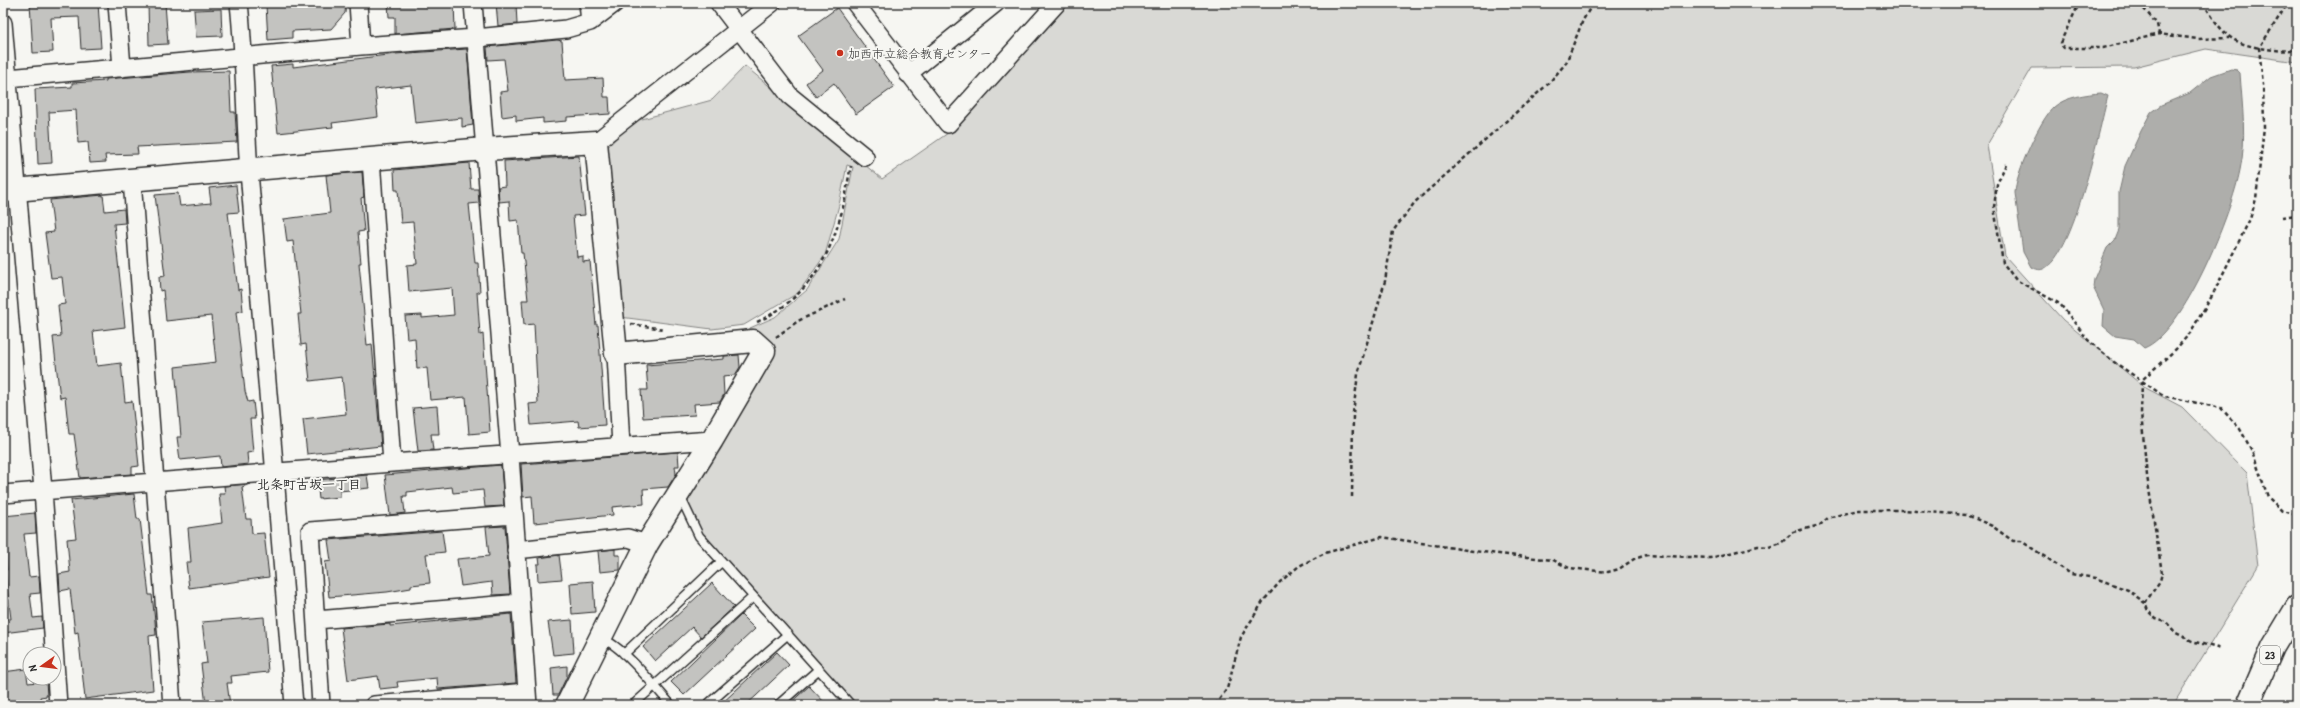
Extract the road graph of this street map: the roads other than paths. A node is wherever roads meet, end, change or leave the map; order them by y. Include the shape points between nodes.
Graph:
1 (117, 3) edge
2 (239, 3) edge
3 (358, 3) edge
4 (473, 3) edge
5 (588, 3) edge
6 (615, 3) edge
7 (719, 3) edge
8 (772, 3) edge
9 (996, 3) edge
10 (1057, 3) edge
11 (858, 4) edge
12 (590, 22) junction
13 (3, 23) edge
14 (738, 30) junction
15 (476, 38) junction
16 (362, 46) junction
17 (245, 58) junction
18 (122, 68) junction
19 (908, 74) junction
20 (8, 78) junction
21 (596, 142) junction
22 (486, 149) junction
23 (859, 158) road end
24 (371, 159) junction
25 (249, 170) junction
26 (132, 180) junction
27 (10, 191) edge
28 (616, 354) junction
29 (712, 440) junction
30 (621, 446) junction
31 (510, 456) junction
32 (392, 463) junction
33 (276, 473) junction
34 (155, 481) junction
35 (43, 490) junction
36 (679, 493) junction
37 (3, 494) edge
38 (513, 515) junction
39 (647, 544) junction
40 (516, 550) junction
41 (721, 562) junction
42 (753, 597) junction
43 (520, 603) junction
44 (2297, 607) edge
45 (316, 620) junction
46 (788, 634) junction
47 (599, 639) junction
48 (624, 654) junction
49 (819, 669) junction
50 (654, 685) junction
51 (527, 698) edge
52 (58, 705) edge
53 (172, 705) edge
54 (294, 705) edge
55 (321, 705) edge
56 (374, 705) edge
57 (566, 705) edge
58 (633, 705) edge
59 (671, 705) edge
60 (707, 705) edge
61 (778, 705) edge
62 (847, 705) edge
63 (2248, 705) edge

1 - 18 street
2 - 17 street
3 - 16 street
4 - 15 street
5 - 12 street
6 - 12 street
7 - 14 street
8 - 14 street
9 - 19 street
10 - 19 street via 948,124
11 - 19 street
12 - 15 street via 566,29
13 - 20 street
14 - 21 street
14 - 23 street via 790,96
15 - 16 street
15 - 22 street
16 - 17 street
17 - 18 street
17 - 25 street
18 - 20 street
20 - 27 street
21 - 22 street
21 - 28 street
22 - 24 street
22 - 31 street
24 - 25 street
24 - 32 street
25 - 26 street
25 - 33 street
26 - 27 street
26 - 34 street
27 - 35 street
28 - 29 street via 753,341 764,352
28 - 30 street
29 - 30 street
29 - 36 street
30 - 31 street
31 - 32 street
31 - 38 street
32 - 33 street
33 - 34 street
33 - 54 street
34 - 35 street
34 - 53 street
35 - 37 street
35 - 52 street
36 - 39 street
36 - 41 lane via 699,536
38 - 40 street
38 - 45 street via 310,531
39 - 40 street via 628,538
39 - 47 street
40 - 43 street
41 - 42 lane
41 - 48 lane
42 - 46 lane
42 - 50 lane
43 - 45 street
43 - 51 street
44 - 63 street, 23 via 2273,647
45 - 55 street
46 - 49 lane
46 - 60 lane
47 - 48 lane via 610,641
47 - 57 street
48 - 50 lane
49 - 61 lane
49 - 62 lane via 849,703
50 - 58 lane
50 - 59 lane
51 - 56 street

